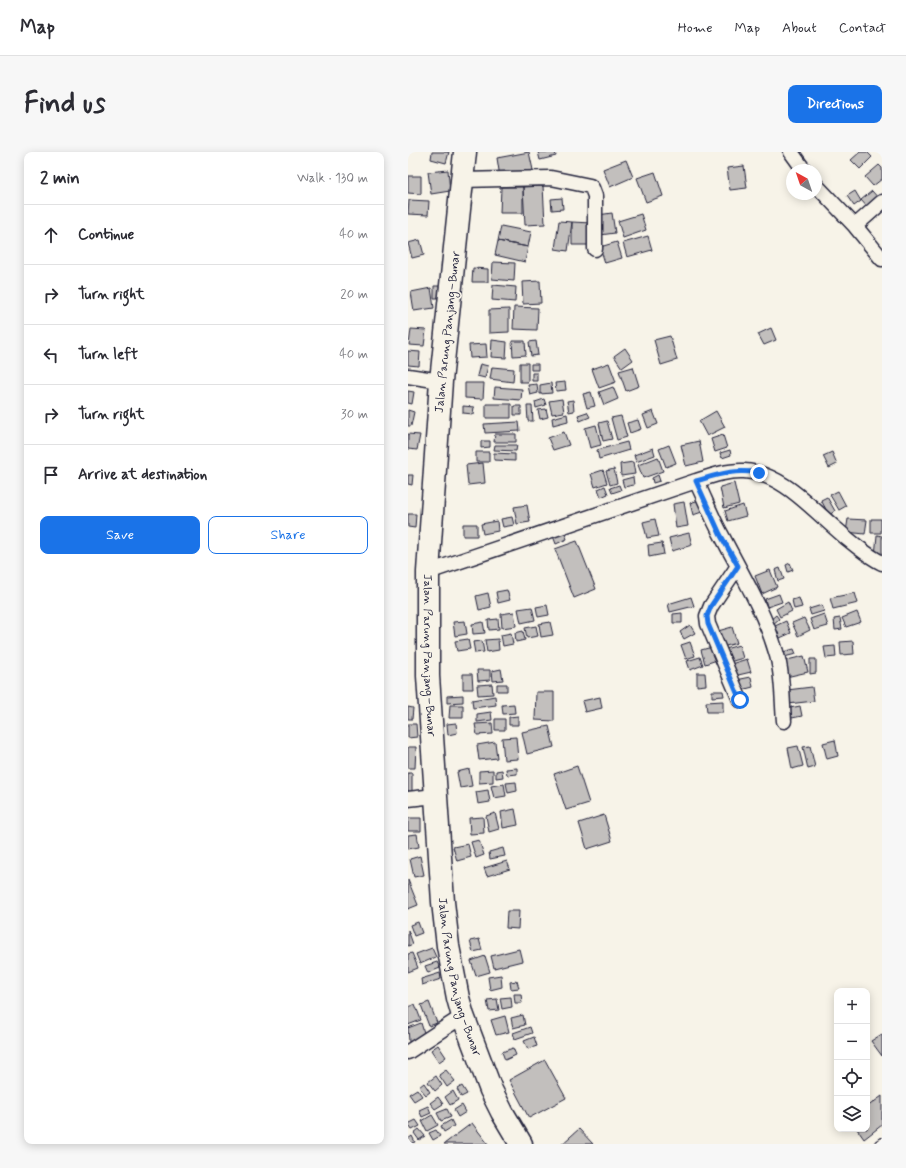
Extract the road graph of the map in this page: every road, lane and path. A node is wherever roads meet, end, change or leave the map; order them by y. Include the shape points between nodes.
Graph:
1 (465, 152) edge
2 (790, 152) edge
3 (799, 164) edge
4 (462, 180) junction
5 (822, 191) edge
6 (882, 202) edge
7 (855, 226) junction
8 (595, 249) dead end
9 (882, 259) edge
10 (408, 376) edge
11 (441, 381) junction
12 (696, 481) junction
13 (882, 563) edge
14 (738, 566) junction
15 (428, 572) junction
16 (740, 700) dead end
17 (784, 721) dead end
18 (435, 796) junction
19 (408, 800) edge
20 (463, 1016) junction
21 (408, 1052) edge
22 (882, 1142) edge
23 (521, 1144) edge
24 (879, 1144) edge

1 - 4 main road, Jalan Parung Panjang–Bunar
2 - 3 street
4 - 8 street via 550,178 590,186 595,196
4 - 11 main road, Jalan Parung Panjang–Bunar
5 - 7 street
6 - 7 street
7 - 9 street
10 - 11 street
11 - 15 main road, Jalan Parung Panjang–Bunar
12 - 13 street via 727,472 744,471 759,473 776,480 800,496 836,529
12 - 14 street
12 - 15 street
14 - 16 street via 707,616
14 - 17 street via 777,653
15 - 18 main road, Jalan Parung Panjang–Bunar via 428,676
18 - 19 street
18 - 20 main road, Jalan Parung Panjang–Bunar via 443,902 454,980
20 - 21 street
20 - 23 main road, Jalan Parung Panjang–Bunar via 491,1090
22 - 24 lane

